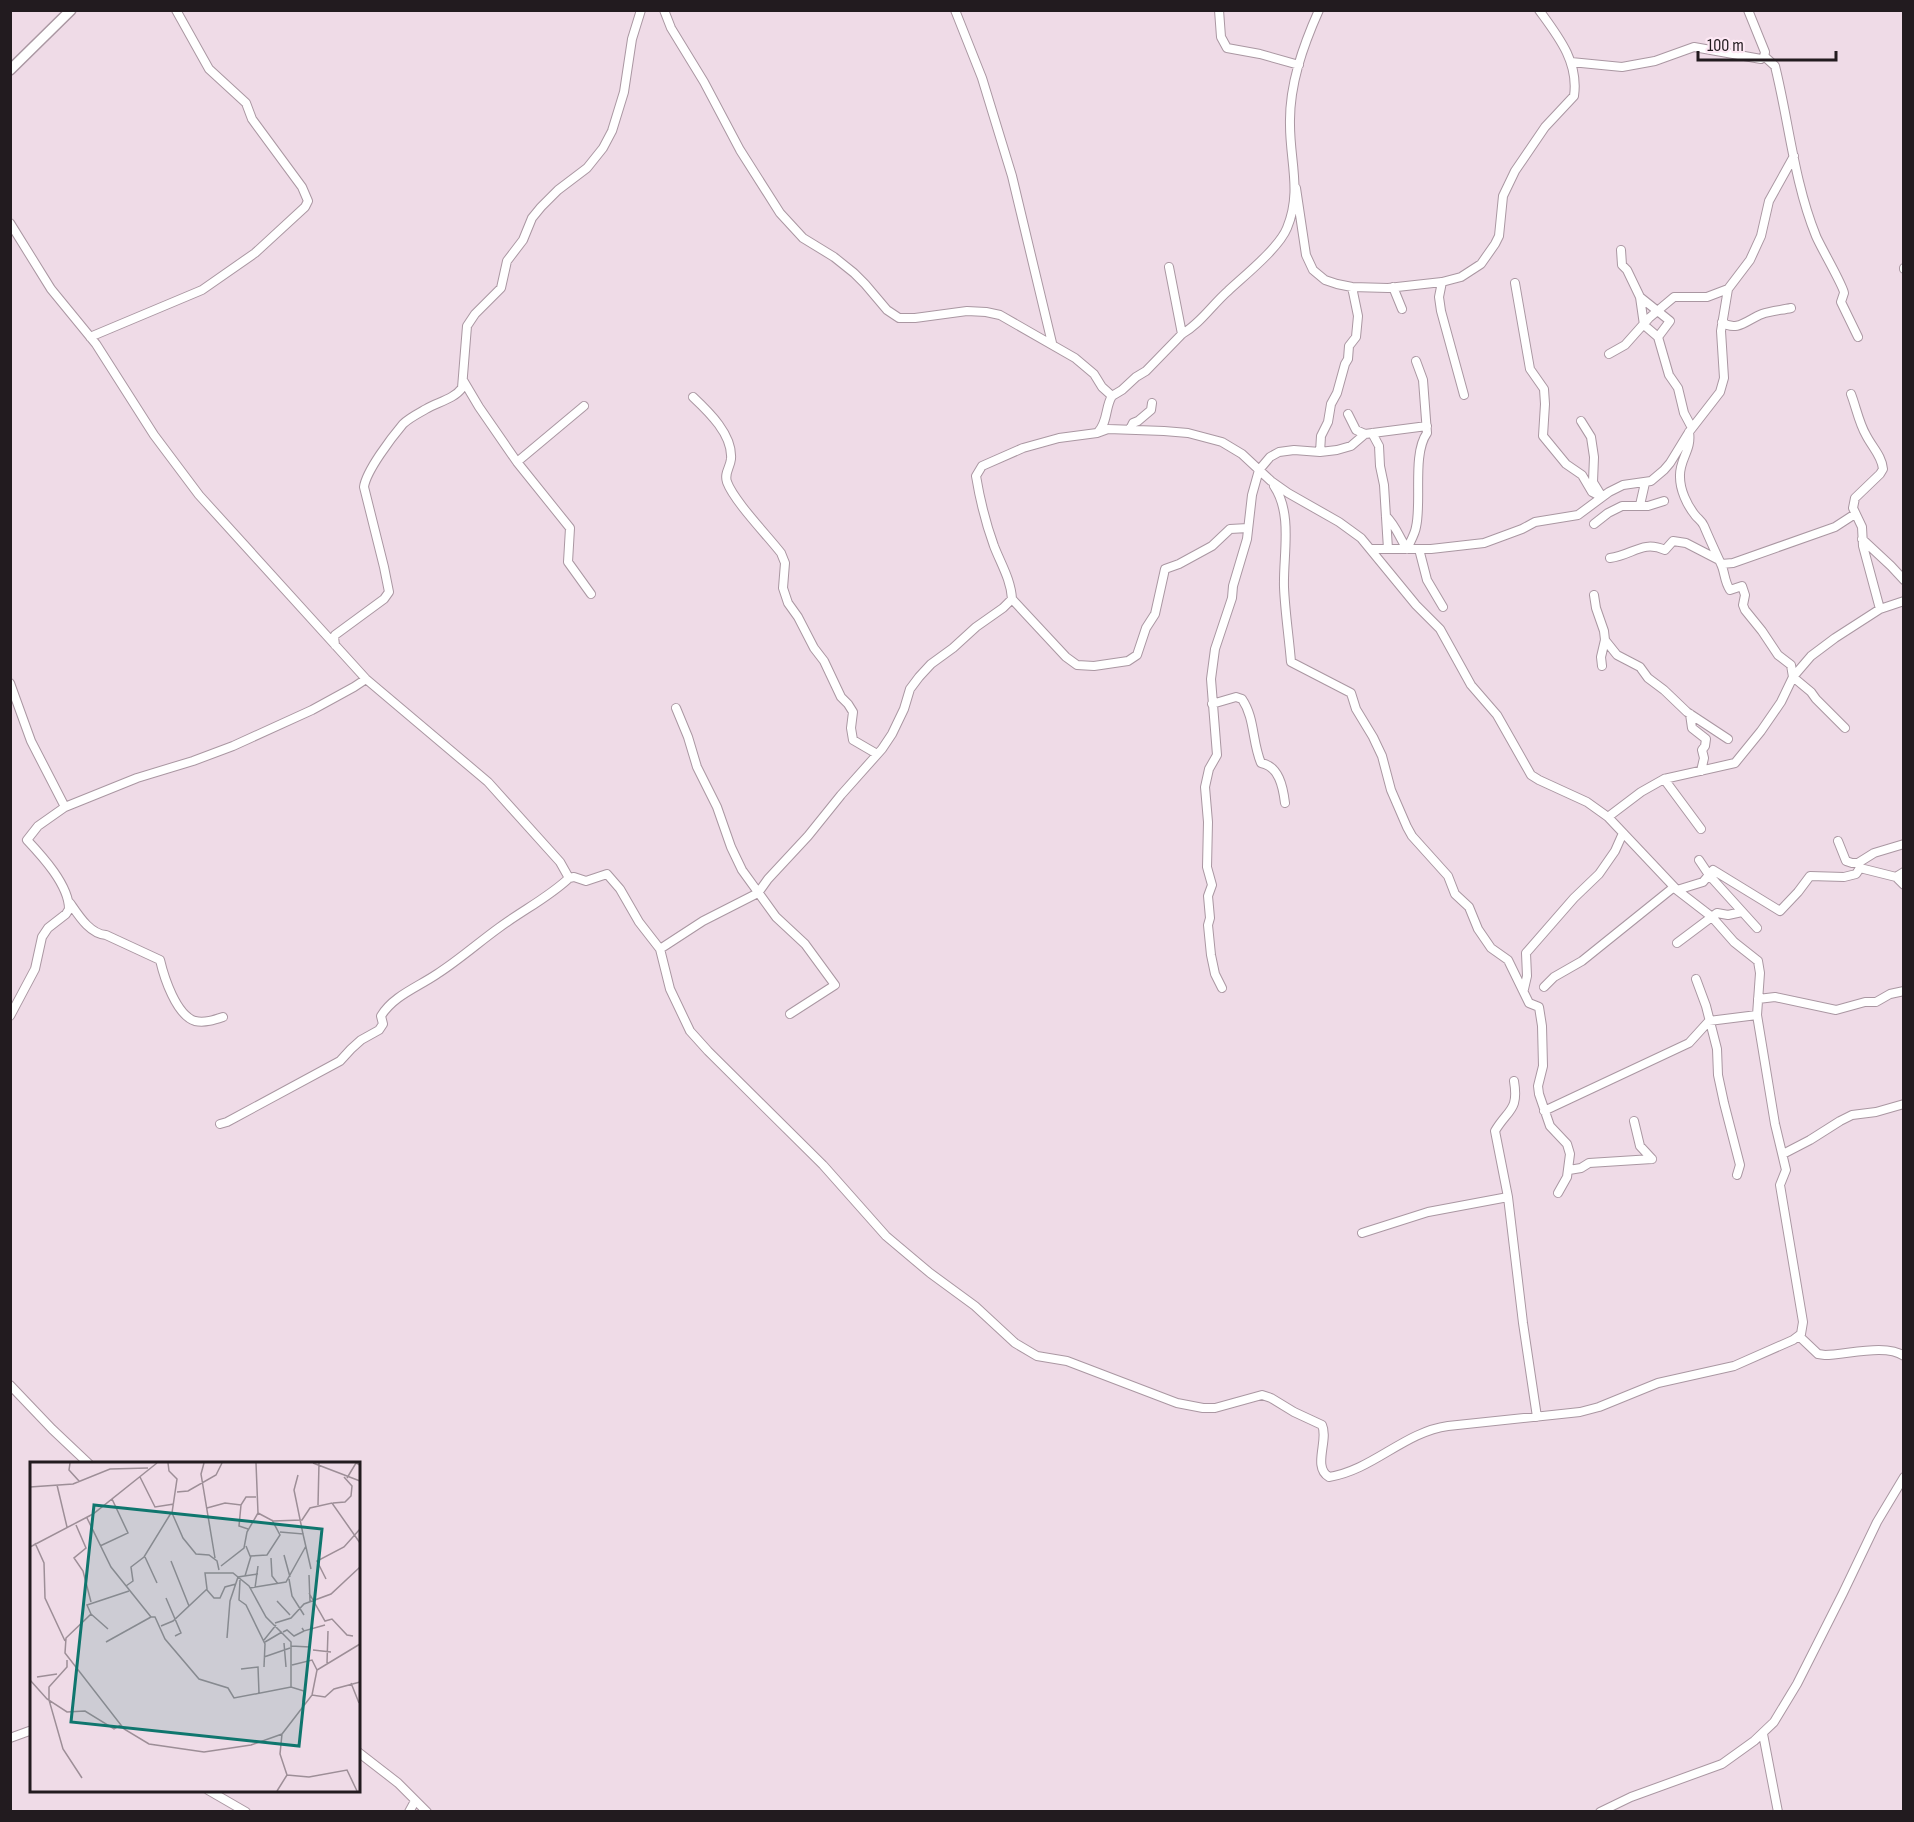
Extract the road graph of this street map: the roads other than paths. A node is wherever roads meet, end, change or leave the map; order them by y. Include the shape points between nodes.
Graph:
1 (71, 10) edge
2 (176, 10) edge
3 (641, 10) edge
4 (664, 10) edge
5 (955, 10) edge
6 (1219, 10) edge
7 (1319, 10) edge
8 (1539, 10) edge
9 (1748, 10) edge
10 (1764, 56) junction
11 (1571, 62) junction
12 (1299, 65) junction
13 (10, 70) edge
14 (1794, 156) junction
15 (1296, 188) junction
16 (10, 224) edge
17 (1621, 250) dead end
18 (1170, 267) dead end
19 (1442, 282) junction
20 (1515, 283) dead end
21 (1352, 287) junction
22 (1393, 287) junction
23 (1728, 289) junction
24 (1719, 293) junction
25 (1640, 297) junction
26 (1725, 302) junction
27 (1791, 308) dead end
28 (1402, 309) dead end
29 (1658, 310) junction
30 (1722, 322) junction
31 (1644, 325) junction
32 (1182, 334) junction
33 (90, 337) junction
34 (1658, 337) junction
35 (1858, 337) dead end
36 (1052, 343) junction
37 (1608, 354) dead end
38 (1416, 361) dead end
39 (461, 376) junction
40 (1851, 394) dead end
41 (1464, 395) dead end
42 (1112, 396) junction
43 (693, 397) dead end
44 (1152, 403) dead end
45 (584, 406) dead end
46 (1348, 414) dead end
47 (1581, 422) dead end
48 (1427, 426) junction
49 (1130, 429) junction
50 (1690, 430) junction
51 (1097, 433) junction
52 (1369, 433) junction
53 (1320, 452) junction
54 (516, 462) junction
55 (1259, 470) junction
56 (1271, 481) junction
57 (1645, 483) junction
58 (1602, 497) junction
59 (1664, 501) dead end
60 (1640, 505) junction
61 (1854, 514) junction
62 (1386, 516) junction
63 (1594, 524) dead end
64 (1248, 528) junction
65 (1862, 539) junction
66 (1371, 549) junction
67 (1388, 549) junction
68 (1407, 549) junction
69 (1419, 549) junction
70 (1610, 558) dead end
71 (1719, 562) junction
72 (1904, 580) edge
73 (591, 594) dead end
74 (1594, 595) dead end
75 (1012, 599) junction
76 (1904, 601) edge
77 (1443, 608) dead end
78 (1880, 609) junction
79 (1605, 640) junction
80 (335, 645) junction
81 (1602, 666) dead end
82 (1793, 677) junction
83 (366, 679) junction
84 (10, 683) edge
85 (1212, 704) junction
86 (676, 708) dead end
87 (1690, 714) junction
88 (1845, 728) dead end
89 (1728, 740) dead end
90 (878, 754) junction
91 (1701, 771) junction
92 (1664, 779) junction
93 (1285, 803) dead end
94 (65, 807) junction
95 (1608, 816) junction
96 (1701, 829) dead end
97 (1623, 833) junction
98 (1838, 841) dead end
99 (1904, 844) edge
100 (1699, 860) dead end
101 (1859, 865) junction
102 (1900, 874) edge
103 (1709, 875) junction
104 (569, 878) junction
105 (1904, 885) edge
106 (1676, 888) junction
107 (758, 893) junction
108 (68, 899) junction
109 (1742, 912) junction
110 (1712, 917) junction
111 (1756, 928) dead end
112 (1677, 943) dead end
113 (660, 949) junction
114 (1696, 979) dead end
115 (1544, 987) dead end
116 (1222, 988) dead end
117 (1524, 989) junction
118 (1904, 991) edge
119 (1758, 999) junction
120 (790, 1014) dead end
121 (1757, 1015) junction
122 (10, 1016) edge
123 (223, 1017) dead end
124 (1709, 1021) junction
125 (1514, 1081) dead end
126 (1904, 1104) edge
127 (1544, 1111) junction
128 (1634, 1121) dead end
129 (220, 1124) dead end
130 (1783, 1155) junction
131 (1569, 1170) junction
132 (1737, 1175) dead end
133 (1558, 1193) dead end
134 (1508, 1197) junction
135 (1362, 1233) dead end
136 (1799, 1336) junction
137 (1904, 1356) edge
138 (10, 1385) edge
139 (1537, 1417) junction
140 (87, 1462) edge
141 (1904, 1478) edge
142 (30, 1731) edge
143 (1763, 1734) junction
144 (10, 1738) edge
145 (360, 1754) edge
146 (210, 1792) edge
147 (415, 1802) junction
148 (246, 1812) edge
149 (409, 1812) edge
150 (427, 1812) edge
151 (1600, 1812) edge
152 (1778, 1812) edge

1 - 13 street
2 - 33 street via 209,69 246,103 252,119 298,181 308,201 255,254 202,290
3 - 39 street via 612,131 588,168 558,190 532,219 523,240 507,261 501,288 470,321
4 - 36 street via 740,150 780,213 803,238 854,273 895,316 996,313
5 - 36 street via 982,78 1012,176
6 - 12 street via 1221,37 1227,48
7 - 12 street
8 - 11 street
9 - 10 street
10 - 11 street via 1755,59 1694,47 1655,61 1622,67
10 - 14 street via 1775,66
11 - 19 street via 1574,96 1545,127 1515,171 1503,196 1496,244 1476,268
12 - 15 street via 1290,110
14 - 23 street via 1769,201 1753,253
14 - 35 street via 1811,223 1841,284 1841,302
15 - 21 street via 1309,262 1325,280
15 - 32 street via 1295,205 1276,246
16 - 33 street via 51,289
17 - 25 street via 1622,265
18 - 32 street
19 - 22 street
19 - 41 street via 1441,312
20 - 58 street via 1530,369 1544,389 1543,436 1566,464 1582,475 1592,492
21 - 22 street
21 - 53 street via 1358,316 1356,337 1349,346 1321,436
22 - 28 street
23 - 24 street
23 - 26 street
24 - 26 street
24 - 29 street via 1674,297
25 - 29 street
25 - 31 street
26 - 30 street
27 - 30 street via 1762,314 1734,328
29 - 31 street
29 - 34 street via 1670,321
30 - 50 street via 1724,378 1720,392
31 - 34 street
31 - 37 street via 1625,345
32 - 42 street
33 - 80 street via 199,495
34 - 50 street
36 - 42 street via 1085,366
38 - 48 street via 1423,380
39 - 54 street
39 - 80 street via 462,388 458,393 404,423 365,480 388,592 334,637
40 - 61 street via 1883,469 1855,498
42 - 51 street via 1103,427
43 - 90 street via 727,438 731,460 725,475 727,483 781,553 788,603 853,712 853,740
44 - 49 street via 1151,410
45 - 54 street
46 - 52 street via 1356,430
47 - 58 street via 1591,437 1593,482
48 - 52 street
48 - 68 street via 1422,440 1416,527
49 - 51 street
49 - 55 street via 1212,438 1233,448
50 - 57 street via 1670,463
50 - 71 street via 1691,443 1679,473 1680,485
51 - 75 street via 1023,448 982,466 977,472 982,506 993,544 1011,582
52 - 53 street via 1351,446
52 - 62 street via 1379,446
53 - 55 street via 1279,452
54 - 73 street via 570,528 568,562
55 - 56 street
55 - 64 street
56 - 66 street via 1351,530
56 - 117 street via 1281,497 1285,522 1284,589 1291,662 1351,693 1382,756 1407,827 1448,876 1484,939 1508,960
57 - 58 street via 1623,485
57 - 60 street
58 - 69 street via 1578,515 1535,522 1484,543
59 - 60 street
60 - 63 street via 1622,506
61 - 65 street via 1862,527
61 - 71 street via 1817,535 1733,563
62 - 67 street
62 - 68 street
64 - 75 street via 1230,529 1212,546 1165,569 1155,614 1137,655 1128,661 1077,665
64 - 85 street via 1215,649
65 - 72 street
65 - 78 street
66 - 67 street
66 - 95 street via 1440,629 1531,775
67 - 68 street
68 - 69 street
69 - 77 street via 1427,580
70 - 71 street via 1654,545 1665,550 1673,541 1698,548
71 - 82 street via 1726,585 1730,590 1742,586 1745,610 1778,655 1791,665
74 - 79 street
75 - 90 street via 930,664 910,689 892,734
76 - 78 street
78 - 82 street via 1811,656
79 - 81 street
79 - 87 street via 1617,655 1640,668
80 - 83 street
82 - 88 street
82 - 91 street via 1761,731 1735,763
83 - 94 street via 312,710 233,746
83 - 104 street via 488,782 560,862
84 - 94 street via 31,741
85 - 93 street via 1242,699 1257,755 1261,763 1271,765 1281,783
85 - 116 street via 1217,755 1205,787 1207,867 1212,885 1208,925 1215,974
86 - 107 street via 731,847
87 - 89 street
87 - 91 street via 1692,728 1706,739
90 - 107 street
91 - 92 street
92 - 95 street
92 - 96 street
94 - 108 street via 38,826 27,840 58,878
95 - 97 street
97 - 106 street
97 - 117 street via 1599,874 1526,953
98 - 101 street via 1846,861
99 - 101 street via 1874,853
100 - 103 street
101 - 102 street
101 - 103 street via 1856,874 1844,877 1810,876 1780,911 1713,870
102 - 105 street
103 - 106 street via 1703,882
103 - 109 street
104 - 113 street via 586,881 607,874
104 - 129 street via 397,999 381,1016 383,1024 379,1030 361,1040 340,1061
106 - 110 street
106 - 115 street
107 - 113 street
107 - 120 street via 776,917 805,944 835,985
108 - 122 street via 68,912 42,937 36,969
108 - 123 street via 80,918 98,934 160,960 171,993 187,1017 210,1021
109 - 110 street via 1717,913
109 - 111 street
110 - 112 street
110 - 119 street via 1758,961
113 - 139 street via 670,989 690,1031 708,1051 823,1165 886,1236 1037,1356 1067,1360 1198,1407 1215,1408 1258,1396 1271,1398 1322,1425 1323,1470 1329,1477 1427,1430
114 - 124 street
117 - 127 street via 1529,1002 1539,1007 1543,1066 1538,1086
118 - 119 street via 1876,1002 1836,1010 1775,997
119 - 121 street
121 - 124 street
121 - 130 street
124 - 127 street via 1689,1043
124 - 132 street via 1726,1113 1738,1152
125 - 134 street via 1514,1106 1495,1131
126 - 130 street via 1852,1115
127 - 131 street via 1550,1126 1568,1144
128 - 131 street via 1640,1146 1652,1159 1589,1162
130 - 136 street via 1786,1170 1780,1185 1803,1322
131 - 133 street
134 - 135 street via 1428,1212
134 - 139 street
136 - 137 street via 1818,1354 1892,1351
136 - 139 street via 1734,1366 1658,1383 1580,1412
138 - 140 street
141 - 143 street via 1877,1522 1797,1684
142 - 144 street
143 - 151 street via 1722,1764
143 - 152 street
145 - 147 street via 398,1783
146 - 148 street
147 - 149 street
147 - 150 street

